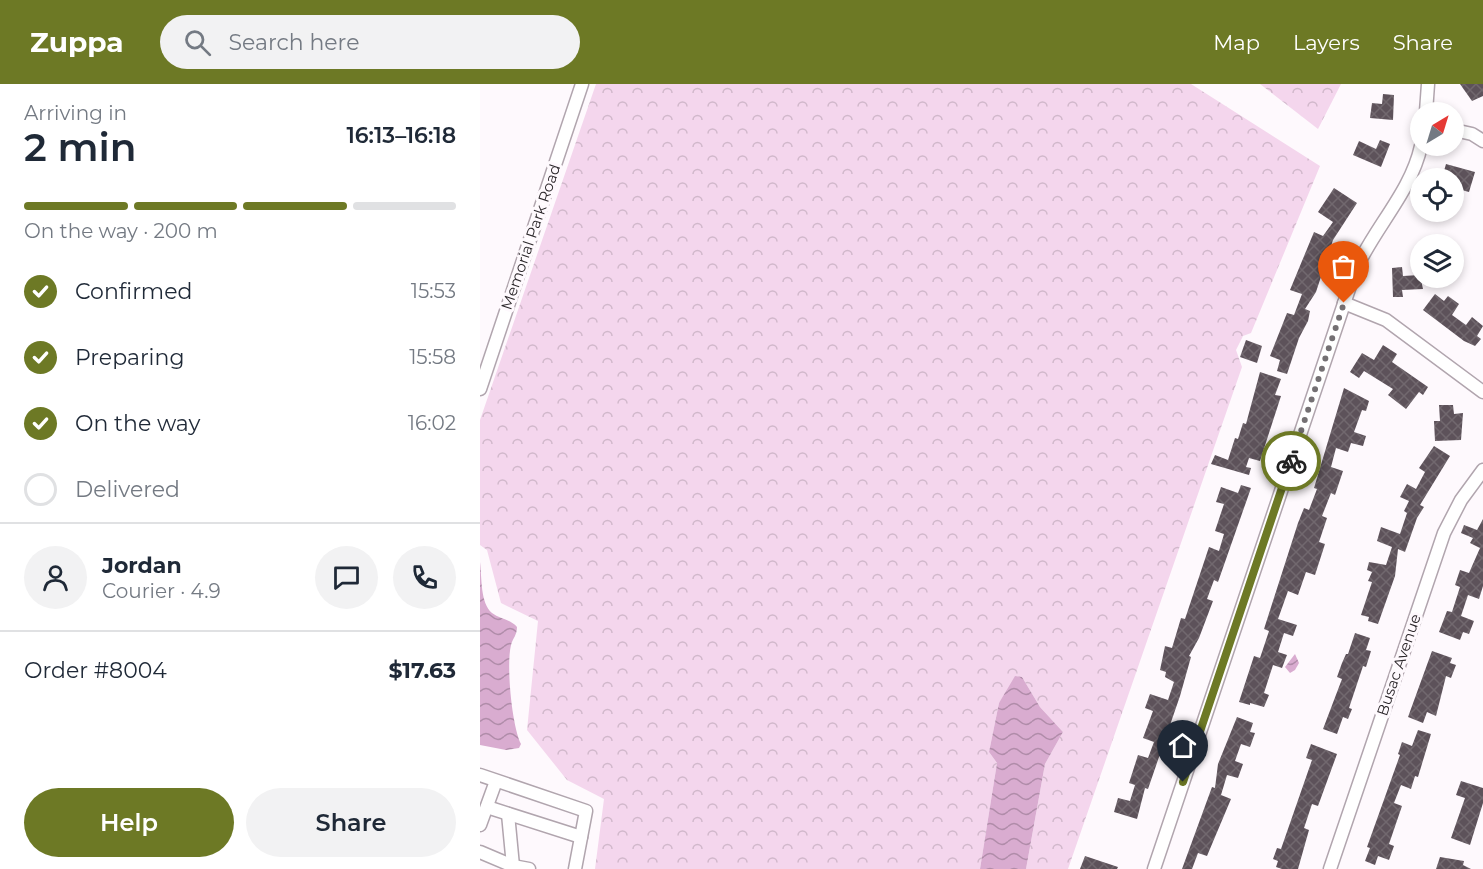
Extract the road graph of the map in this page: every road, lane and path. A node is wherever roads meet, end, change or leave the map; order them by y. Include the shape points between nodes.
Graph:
1 (582, 84) edge
2 (1428, 84) edge
3 (1427, 102) edge
4 (1464, 133) edge
5 (1483, 141) edge
6 (1417, 156) edge
7 (1344, 303) junction
8 (480, 389) edge
9 (1483, 392) edge
10 (1483, 470) edge
11 (480, 776) edge
12 (496, 781) junction
13 (487, 807) junction
14 (508, 814) junction
15 (480, 825) edge
16 (580, 837) junction
17 (480, 852) edge
18 (513, 866) junction
19 (529, 869) edge
20 (575, 869) edge
21 (1154, 869) edge
22 (1330, 869) edge

1 - 8 street, Memorial Park Road
2 - 3 street
4 - 5 street
6 - 7 street via 1407,185 1364,250
7 - 9 street via 1386,320
7 - 21 street
10 - 22 street, Busac Avenue via 1444,533
11 - 12 street
12 - 13 street
12 - 16 street via 586,811
13 - 14 street
13 - 15 street
14 - 16 street
14 - 18 street
16 - 20 street
17 - 18 street
18 - 19 street

